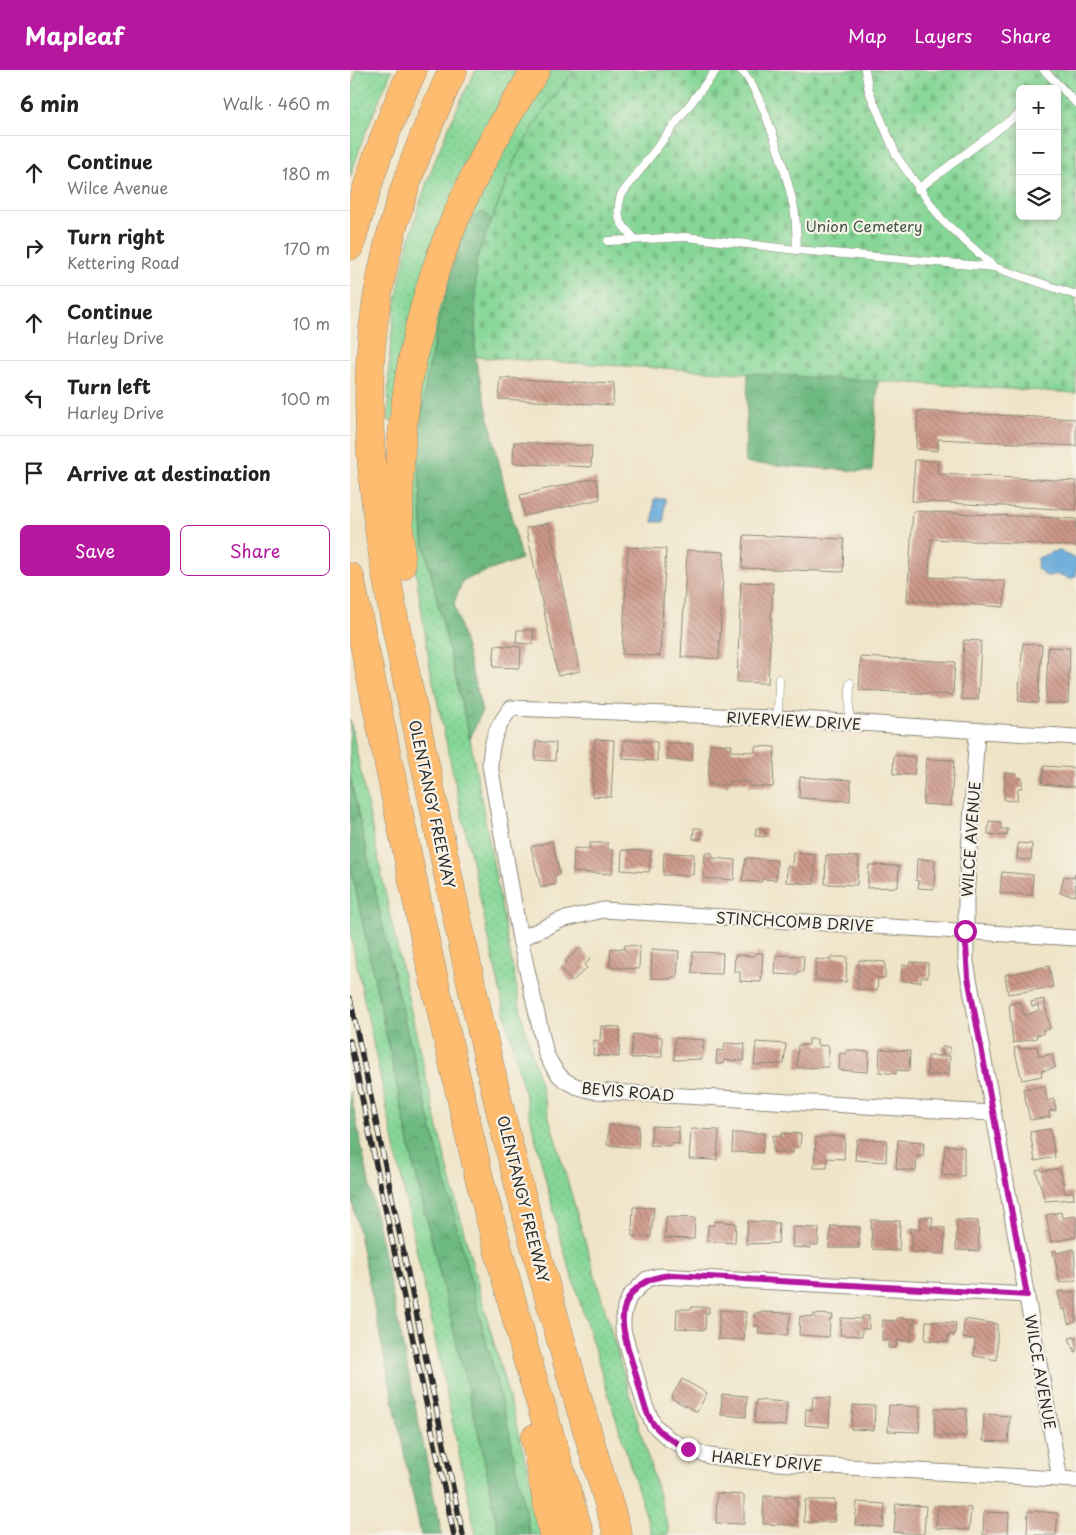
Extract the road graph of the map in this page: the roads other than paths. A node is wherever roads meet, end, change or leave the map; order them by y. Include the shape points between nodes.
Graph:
1 (413, 70) edge
2 (453, 70) edge
3 (536, 70) edge
4 (716, 70) edge
5 (742, 70) edge
6 (865, 70) edge
7 (1044, 70) edge
8 (1055, 85) edge
9 (1061, 91) edge
10 (1076, 103) edge
11 (1016, 116) edge
12 (918, 189) junction
13 (634, 238) junction
14 (608, 241) dead end
15 (350, 246) edge
16 (797, 250) junction
17 (994, 267) junction
18 (1076, 295) edge
19 (350, 578) edge
20 (779, 679) dead end
21 (850, 683) dead end
22 (511, 708) joint
23 (414, 715) junction
24 (778, 718) junction
25 (849, 723) junction
26 (977, 732) junction
27 (1076, 737) edge
28 (965, 931) junction
29 (1076, 938) edge
30 (520, 939) junction
31 (992, 1114) junction
32 (1027, 1295) junction
33 (563, 1352) junction
34 (528, 1362) junction
35 (1060, 1479) junction
36 (1076, 1480) edge
37 (554, 1535) edge
38 (580, 1535) edge
39 (618, 1535) edge
40 (638, 1535) edge

1 - 15 highway via 371,171
2 - 23 highway, OLENTANGY FREEWAY via 405,182 385,255 373,330 369,397 372,466 386,575
3 - 23 highway via 488,147 452,224 433,275 406,388 401,431 399,512
4 - 13 lane via 621,195 617,210 621,224
5 - 16 lane via 760,99 775,146 794,210
6 - 12 lane via 869,90 897,157
7 - 8 lane
9 - 10 lane
11 - 12 lane
12 - 17 lane via 942,220
13 - 14 lane
13 - 16 lane via 686,237
16 - 17 lane
17 - 18 lane
19 - 34 highway via 426,944 479,1177
20 - 24 lane
21 - 25 lane
22 - 24 street, RIVERVIEW DRIVE
22 - 30 street, BEVIS ROAD via 491,742 490,765
23 - 33 highway, OLENTANGY FREEWAY via 510,1149
24 - 25 street, RIVERVIEW DRIVE
25 - 26 street, RIVERVIEW DRIVE
26 - 27 street, RIVERVIEW DRIVE
26 - 28 street, WILCE AVENUE
28 - 29 street, STINCHCOMB DRIVE
28 - 30 street, STINCHCOMB DRIVE via 602,910 562,920
28 - 31 street, WILCE AVENUE via 966,962
30 - 31 street, BEVIS ROAD via 546,1054 555,1073 572,1086 593,1091
31 - 32 street, WILCE AVENUE
32 - 35 street, WILCE AVENUE
32 - 35 street, HARLEY DRIVE via 674,1275 653,1277 638,1287 625,1307 623,1330 645,1406 654,1425 676,1442 709,1456 758,1462
33 - 39 highway, OLENTANGY FREEWAY
33 - 40 highway
34 - 37 highway via 536,1446
34 - 38 highway
35 - 36 street, HARLEY DRIVE

